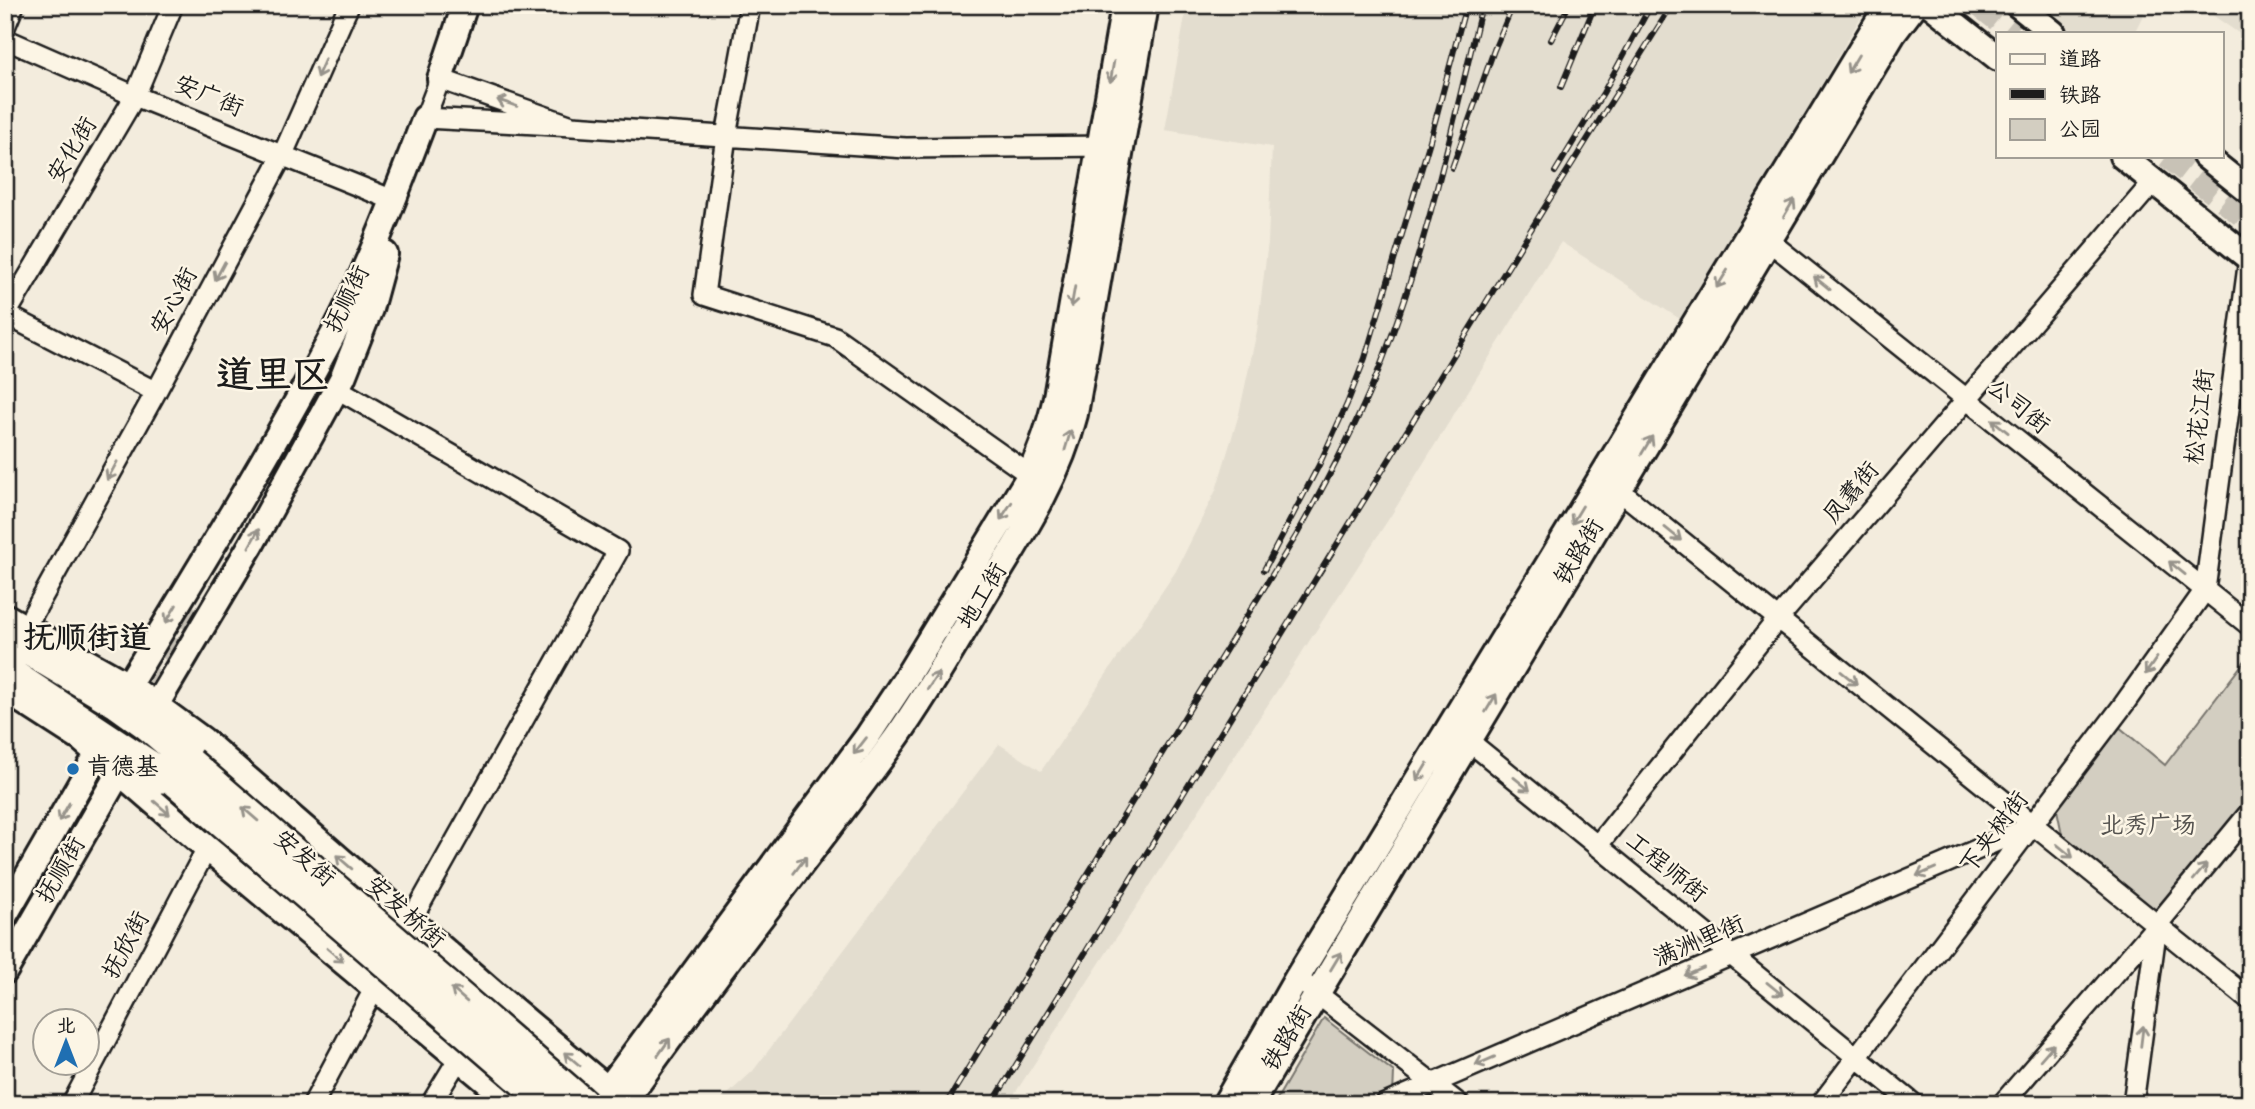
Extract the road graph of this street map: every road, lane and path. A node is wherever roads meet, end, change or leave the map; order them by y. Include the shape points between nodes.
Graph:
1 (14, 5) edge
2 (173, 5) edge
3 (349, 5) edge
4 (465, 5) edge
5 (750, 5) edge
6 (1124, 5) edge
7 (1146, 5) edge
8 (1888, 5) edge
9 (1915, 5) edge
10 (1931, 5) edge
11 (1949, 5) edge
12 (2018, 5) edge
13 (5, 27) edge
14 (2052, 32) edge
15 (5, 40) edge
16 (1996, 42) edge
17 (1996, 56) edge
18 (440, 79) junction
19 (135, 96) junction
20 (425, 118) junction
21 (572, 126) junction
22 (726, 136) junction
23 (1110, 146) junction
24 (283, 154) junction
25 (2125, 158) edge
26 (2139, 158) edge
27 (2208, 158) edge
28 (2154, 181) junction
29 (2250, 192) edge
30 (393, 200) junction
31 (1761, 234) junction
32 (2249, 253) edge
33 (385, 254) junction
34 (5, 315) edge
35 (2250, 337) edge
36 (336, 388) junction
37 (156, 392) junction
38 (1966, 398) junction
39 (1039, 481) junction
40 (1610, 483) junction
41 (2211, 595) junction
42 (200, 597) tunnel mouth
43 (5, 599) edge
44 (33, 614) joint
45 (5, 615) edge
46 (1777, 620) junction
47 (2250, 626) edge
48 (5, 637) edge
49 (5, 669) edge
50 (5, 690) edge
51 (123, 694) junction
52 (74, 712) junction
53 (151, 714) junction
54 (1459, 733) junction
55 (109, 762) junction
56 (182, 771) junction
57 (2250, 812) edge
58 (2033, 826) junction
59 (1597, 846) junction
60 (207, 848) junction
61 (5, 915) edge
62 (411, 920) junction
63 (2157, 925) junction
64 (1734, 956) junction
65 (5, 971) edge
66 (1297, 978) junction
67 (375, 988) junction
68 (1316, 994) junction
69 (497, 996) junction
70 (2250, 1000) edge
71 (460, 1056) junction
72 (1857, 1057) junction
73 (1434, 1083) junction
74 (607, 1100) edge
75 (72, 1104) edge
76 (313, 1104) edge
77 (431, 1104) edge
78 (513, 1104) edge
79 (548, 1104) edge
80 (1224, 1104) edge
81 (1251, 1104) edge
82 (1385, 1104) edge
83 (1459, 1104) edge
84 (1821, 1104) edge
85 (1914, 1104) edge
86 (2002, 1104) edge
87 (2133, 1104) edge

1 - 13 street
2 - 19 street, 安化街
3 -> 24 street, 安心街
4 - 18 main road
5 - 22 street
6 -> 23 main road, 地工街
7 - 23 main road, 地工街
8 -> 31 main road, 铁路街
31 -> 9 main road, 铁路街
10 - 17 main road
11 - 16 main road
12 - 14 main road
15 - 19 street, 安广街
18 - 20 street
21 -> 18 street
19 - 24 street, 安广街
19 - 34 street, 安化街
20 - 21 street
20 - 30 main road, 抚顺街
20 - 33 main road, 抚顺街 via 405,210
21 - 22 street
22 - 23 street via 906,148
22 - 39 street via 704,295 835,337
23 - 39 main road, 地工街 via 1044,440
24 - 30 street, 安广街
24 -> 37 street, 安心街
25 - 28 main road
26 - 32 main road
27 - 29 main road
28 - 32 main road
28 - 38 street, 凤翥街
30 -> 51 main road, 抚顺街 via 334,331
38 -> 31 street, 公司街
31 - 40 main road, 铁路街
32 - 41 street, 松花江街
33 - 36 main road, 抚顺街 via 370,309
33 - 42 main road, 抚顺街 via 326,376
34 - 37 street
35 - 41 street, 松花江街
53 -> 36 main road, 抚顺街 via 251,545
36 - 62 street via 618,551
37 -> 44 street, 安心街
41 -> 38 street, 公司街
38 - 46 street, 凤翥街
39 - 74 main road, 地工街 via 944,665 897,736 679,1025
40 -> 46 street
40 - 54 main road, 铁路街
41 - 47 street, 公司街
41 -> 58 street, 下夹树街
43 - 44 main road
45 - 51 main road
46 -> 58 street
46 - 59 street, 凤翥街
48 - 51 highway, 安发街
49 - 52 highway, 安发街
50 - 55 main road via 62,724
51 - 53 highway, 安发街
52 - 55 highway
52 - 56 highway, 安发街
53 - 56 highway, 安发街
62 -> 53 main road, 安发桥街 via 203,740
54 -> 59 street, 工程师街
54 -> 66 main road, 铁路街
68 -> 54 main road, 铁路街
55 - 56 highway
55 -> 60 main road
55 -> 61 main road, 抚顺街
55 - 65 main road, 抚顺街
74 -> 56 highway, 安发街, bridge
56 - 79 highway, 安发街, bridge
63 -> 57 street
58 -> 63 street
58 -> 64 street, 满洲里街
58 - 72 street, 下夹树街
59 - 64 street, 工程师街
60 -> 67 main road
60 - 75 street, 抚欣街
62 - 67 street
62 - 69 main road, 安发桥街
63 - 70 street
86 -> 63 street
87 -> 63 street
64 -> 72 street, 工程师街
64 -> 73 street, 满洲里街
66 - 68 street
66 - 80 main road, 铁路街
67 - 71 main road
67 - 76 street
68 - 73 street
68 - 81 main road, 铁路街
69 - 71 street
74 -> 69 main road, 安发桥街
71 - 77 street
71 - 78 main road
72 - 84 street, 下夹树街
72 - 85 street, 工程师街
73 - 82 street, 满洲里街
73 - 83 street

